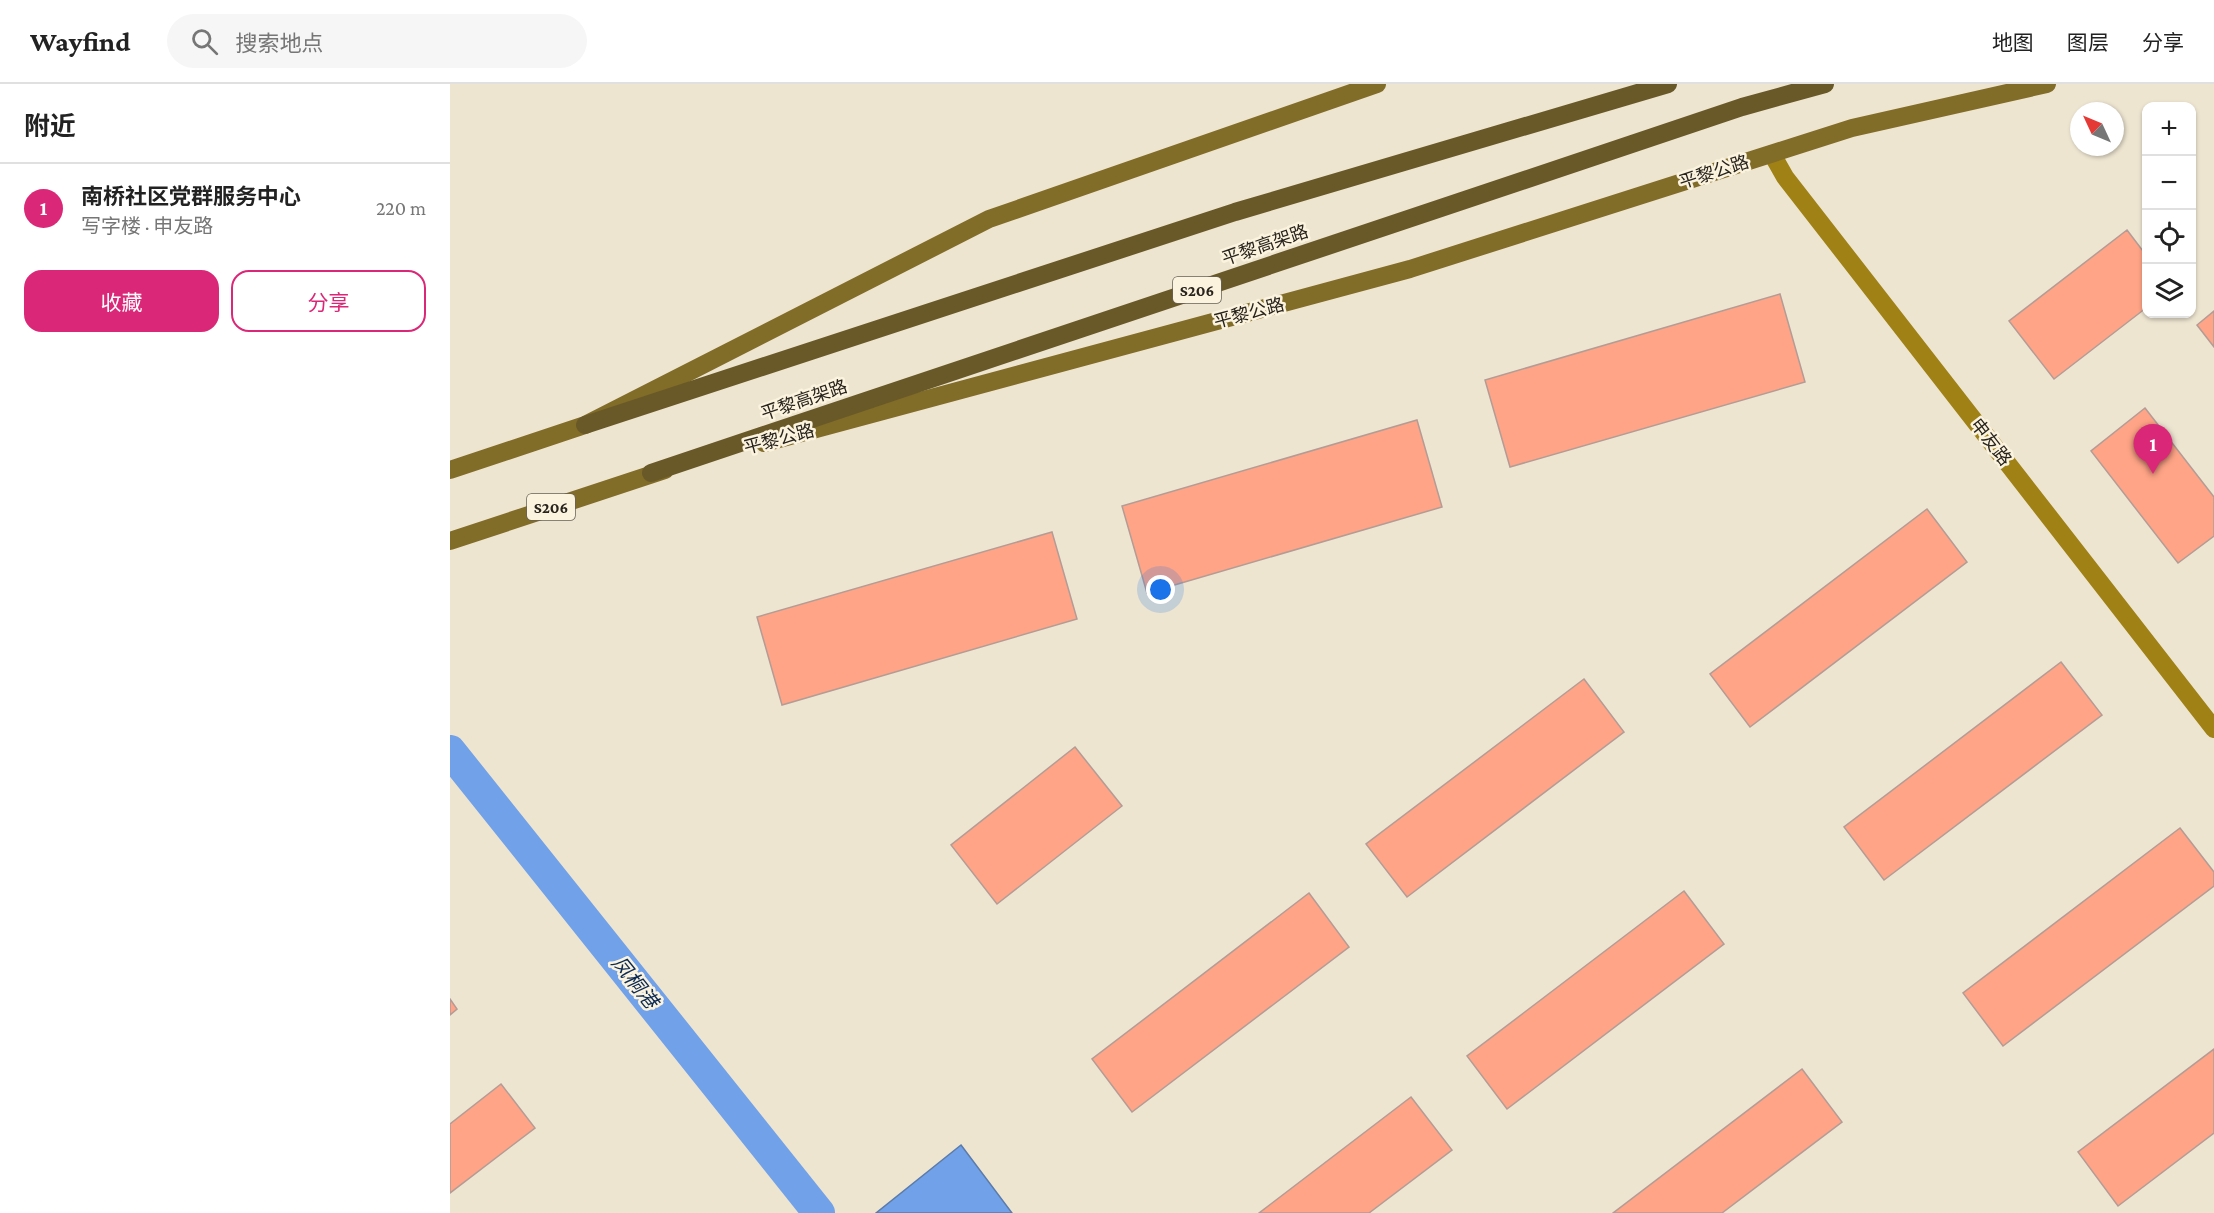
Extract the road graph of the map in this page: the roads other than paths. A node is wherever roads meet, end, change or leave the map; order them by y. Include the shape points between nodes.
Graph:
1 (1377, 84) edge
2 (1668, 84) edge
3 (1826, 84) edge
4 (2047, 84) edge
5 (1772, 154) junction
6 (585, 425) junction
7 (450, 470) edge
8 (651, 473) junction
9 (450, 541) edge
10 (2214, 729) edge

1 - 6 main road via 989,219
2 - 6 highway via 1234,212
3 - 8 highway, 平黎高架路 / S206 via 1742,107
4 - 5 main road, 平黎公路 via 1852,128
5 - 8 main road, 平黎公路 via 1410,269
5 - 10 street, 申友路 via 1785,177
6 - 7 main road
8 - 9 main road, 平黎公路 / S206

